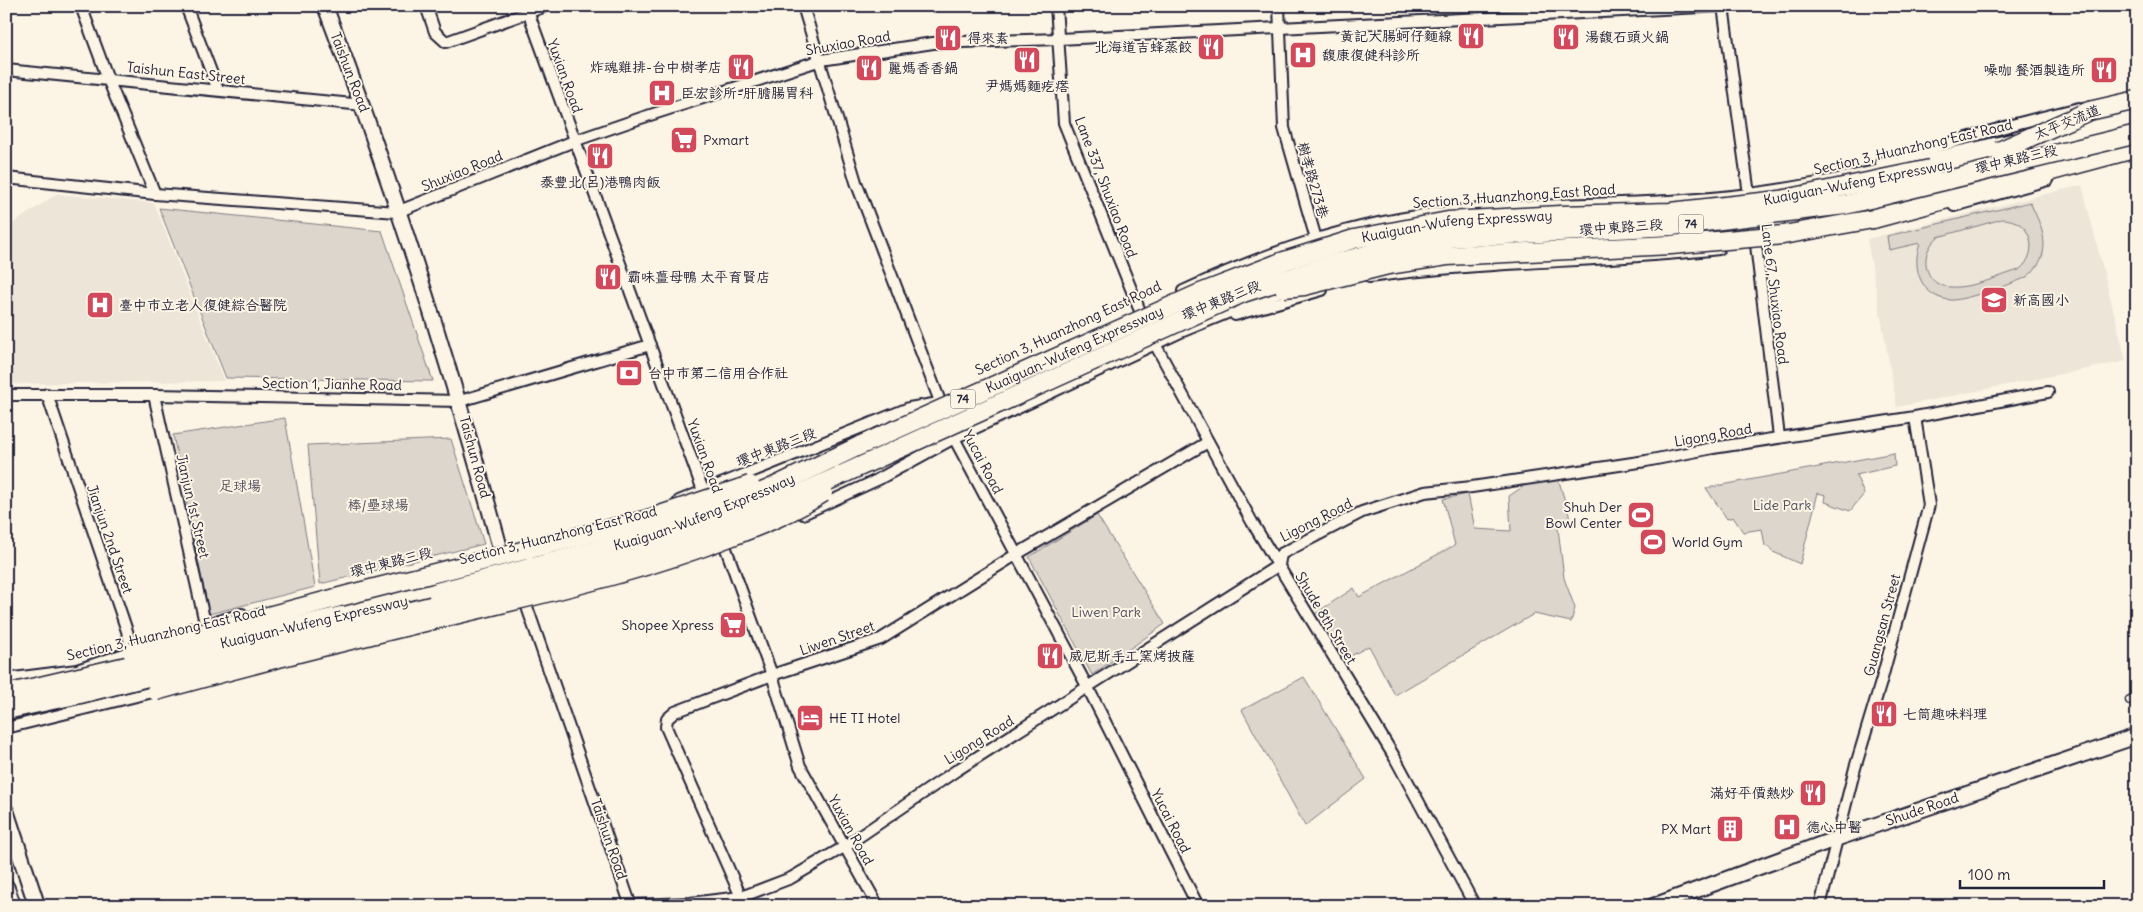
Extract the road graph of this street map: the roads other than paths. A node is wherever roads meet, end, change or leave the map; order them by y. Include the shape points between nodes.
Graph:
1 (80, 6) edge
2 (186, 6) edge
3 (325, 6) edge
4 (426, 6) edge
5 (546, 6) edge
6 (803, 6) edge
7 (1056, 6) edge
8 (1279, 6) edge
9 (1723, 6) edge
10 (527, 9) edge
11 (1280, 28) junction
12 (1059, 39) junction
13 (821, 60) junction
14 (6, 70) edge
15 (108, 79) junction
16 (218, 90) junction
17 (2137, 95) edge
18 (2137, 100) edge
19 (363, 105) junction
20 (2137, 111) edge
21 (2137, 119) edge
22 (2137, 134) edge
23 (574, 141) junction
24 (2131, 149) edge
25 (1999, 151) junction
26 (6, 178) edge
27 (1818, 183) junction
28 (155, 194) junction
29 (1748, 194) junction
30 (397, 212) junction
31 (1754, 230) junction
32 (1316, 239) junction
33 (1756, 245) junction
34 (1243, 293) junction
35 (1140, 311) junction
36 (1183, 330) junction
37 (1155, 344) junction
38 (650, 345) junction
39 (2048, 392) dead end
40 (47, 394) junction
41 (154, 394) junction
42 (6, 395) edge
43 (460, 401) junction
44 (939, 402) junction
45 (1915, 417) junction
46 (954, 438) junction
47 (1779, 438) junction
48 (1208, 442) junction
49 (858, 446) junction
50 (866, 465) junction
51 (703, 490) junction
52 (710, 508) junction
53 (720, 535) junction
54 (725, 546) junction
55 (500, 548) junction
56 (1017, 554) junction
57 (508, 563) junction
58 (1279, 565) junction
59 (525, 598) junction
60 (205, 623) junction
61 (132, 652) junction
62 (772, 675) junction
63 (6, 679) edge
64 (1088, 688) junction
65 (151, 693) junction
66 (6, 694) edge
67 (6, 710) edge
68 (6, 728) edge
69 (2137, 736) edge
70 (6, 812) edge
71 (1838, 838) junction
72 (844, 847) junction
73 (6, 887) edge
74 (743, 902) edge
75 (631, 905) edge
76 (13, 906) edge
77 (37, 906) edge
78 (878, 906) edge
79 (1198, 906) edge
80 (1475, 906) edge
81 (1653, 906) edge
82 (1820, 906) edge

1 - 15 street
2 - 16 street
3 - 19 street, Taishun Road
4 - 10 street via 435,32 446,42
5 - 10 street
6 - 13 street, Yucai Road
7 - 12 street, Lane 337, Shuxiao Road
8 - 11 street
9 - 11 street, Shuxiao Road
9 - 29 street, Lane 67, Shuxiao Road
10 - 23 street, Yuxian Road
11 - 12 street, Shuxiao Road
11 - 32 street via 1284,128
12 - 13 street, Shuxiao Road via 933,43
12 - 35 street, Lane 337, Shuxiao Road via 1064,123
13 - 23 street, Shuxiao Road
13 - 44 street, Yucai Road via 856,182
14 - 15 street, Taishun East Street
15 - 16 street, Taishun East Street
15 - 28 street
16 - 19 street, Taishun East Street
17 - 27 street via 2019,123
18 - 25 highway, 太平交流道 / 74, bridge via 2089,111
19 - 30 street, Taishun Road
20 - 27 street, Section 3, Huanzhong East Road
21 - 25 highway, Kuaiguan-Wufeng Expressway / 74, bridge
22 - 34 highway, Kuaiguan-Wufeng Expressway / 74, bridge via 1845,205 1672,226 1449,238 1388,249
23 - 30 street, Shuxiao Road
23 - 38 street, Yuxian Road
24 - 31 street, 環中東路三段 via 2028,169 1837,219
24 - 33 street via 2031,186 1896,222
24 - 34 highway, 74, bridge via 1873,219 1783,235 1448,256 1388,265 1304,286
25 - 49 highway, Kuaiguan-Wufeng Expressway / 74, bridge via 1780,200 1670,212 1448,221 1354,239 1284,261 1198,294
26 - 28 street, Shuxiao Road
27 - 29 street, Section 3, Huanzhong East Road
28 - 30 street, Shuxiao Road
29 - 31 street, Lane 67, Shuxiao Road
29 - 32 street, Section 3, Huanzhong East Road via 1447,212 1388,220
30 - 43 street, Taishun Road
31 - 33 street, Lane 67, Shuxiao Road
31 - 36 street, 環中東路三段 via 1449,251 1392,258 1329,273
32 - 35 street, Section 3, Huanzhong East Road via 1278,251
33 - 36 street via 1674,254 1420,270 1361,279
33 - 47 street, Lane 67, Shuxiao Road
34 - 50 highway, Kuaiguan-Wufeng Expressway / 74, bridge
35 - 44 street, Section 3, Huanzhong East Road
36 - 37 street, 環中東路三段
37 - 46 street, 環中東路三段
37 - 48 street, Shude 8th Street
38 - 43 street, Section 1, Jianhe Road
38 - 51 street, Yuxian Road
39 - 45 street, Ligong Road
40 - 41 street, Section 1, Jianhe Road
40 - 42 street, Section 1, Jianhe Road
40 - 61 street, Jianjun 2nd Street
41 - 43 street, Section 1, Jianhe Road
41 - 60 street, Jianjun 1st Street
43 - 55 street, Taishun Road
44 - 46 street, Yucai Road
44 - 51 street, 環中東路三段 via 909,408
44 - 52 street, Section 3, Huanzhong East Road via 768,485
45 - 47 street, Ligong Road
45 - 71 street, Guangsan Street via 1929,505
46 - 53 street, 環中東路三段 via 893,460
46 - 54 street, 環中東路三段 via 877,480
46 - 56 street, Yucai Road
47 - 58 street, Ligong Road via 1646,461 1425,492 1362,512 1281,554
48 - 56 street, Liwen Street
48 - 58 street, Shude 8th Street
49 - 61 highway, bridge via 645,520
49 - 66 highway, Kuaiguan-Wufeng Expressway / 74, bridge via 769,489 646,537 360,612
50 - 65 highway, bridge via 802,507 653,565
50 - 67 highway, Kuaiguan-Wufeng Expressway / 74, bridge via 766,509 644,552
51 - 52 street, Yuxian Road
51 - 55 street, 環中東路三段 via 663,508
52 - 53 street, Yuxian Road
52 - 57 street, Section 3, Huanzhong East Road via 647,530
53 - 54 street, Yuxian Road
53 - 59 street, 環中東路三段
54 - 59 street, 環中東路三段 via 656,569
54 - 62 street, Yuxian Road
55 - 57 street, Taishun Road
55 - 60 street, 環中東路三段
56 - 62 street, Liwen Street via 880,639
56 - 64 street, Yucai Road
57 - 59 street, Taishun Road
57 - 61 street, Section 3, Huanzhong East Road via 359,598 200,641
58 - 64 street, Ligong Road
58 - 80 street, Shude 8th Street via 1395,758
59 - 65 street, 環中東路三段 via 234,676
59 - 75 street, Taishun Road
60 - 61 street, 環中東路三段
61 - 63 street, Section 3, Huanzhong East Road via 76,670
61 - 65 street, Jianjun 2nd Street
62 - 72 street, Yuxian Road via 800,766
62 - 74 street, Liwen Street via 675,712 667,719 666,727
64 - 72 street, Ligong Road via 957,770
64 - 79 street, Yucai Road
65 - 68 street, 環中東路三段
69 - 71 street, Shude Road
70 - 77 main road
71 - 81 street, Shude Road
71 - 82 street, Guangsan Street
72 - 74 street, Ligong Road
72 - 78 street, Yuxian Road
73 - 76 main road
74 - 75 street, Ligong Road

